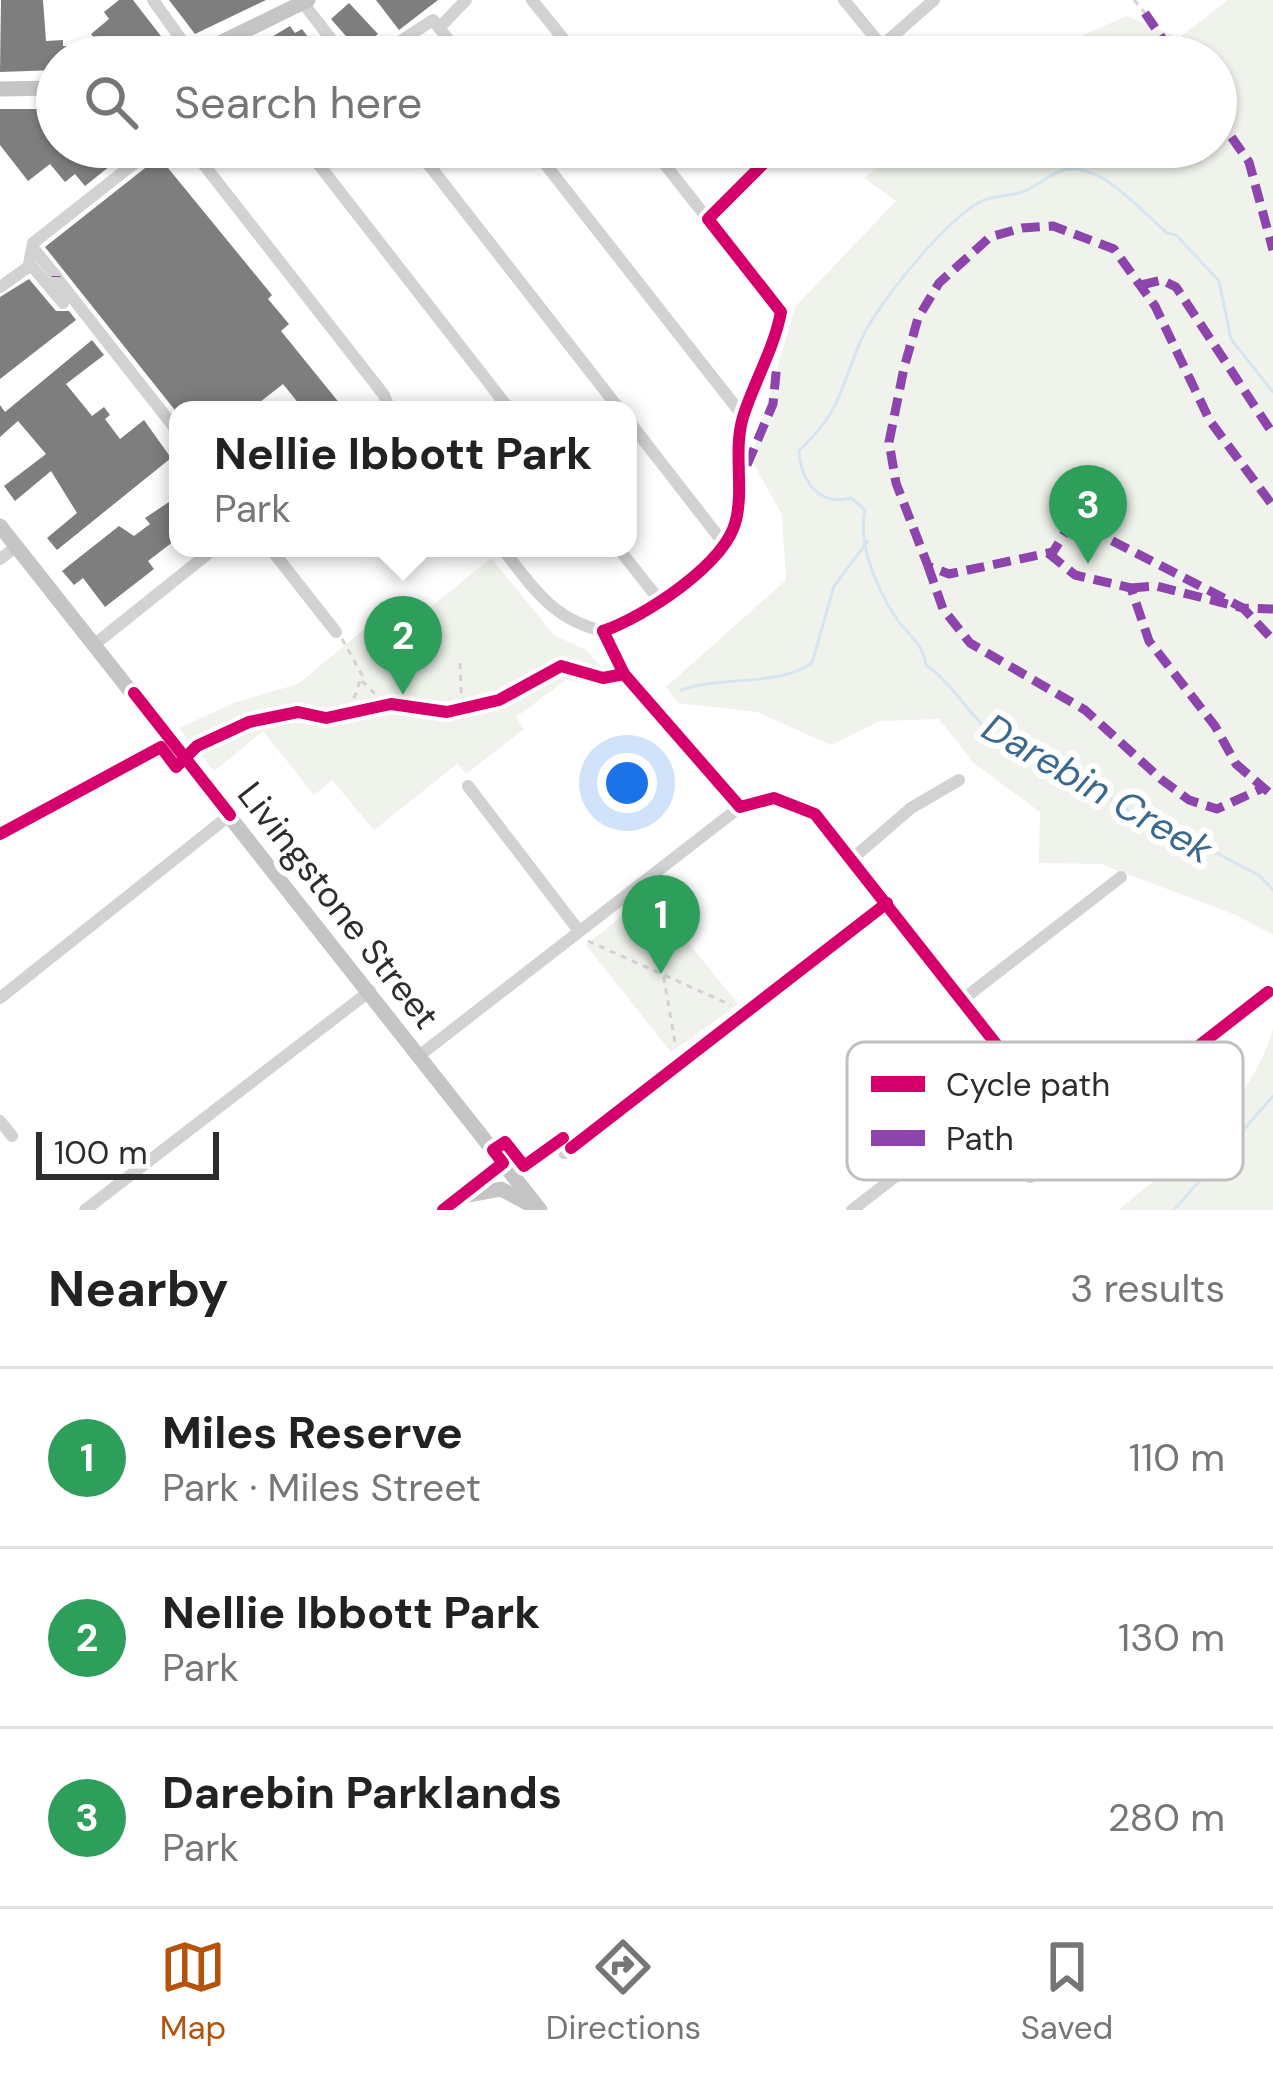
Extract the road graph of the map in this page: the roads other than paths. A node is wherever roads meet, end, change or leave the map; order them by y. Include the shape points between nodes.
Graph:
1 (153, 0) edge
2 (466, 0) edge
3 (532, 0) edge
4 (844, 0) edge
5 (934, 0) edge
6 (306, 2) edge
7 (439, 28) junction
8 (178, 36) edge
9 (236, 36) edge
10 (330, 36) edge
11 (408, 36) edge
12 (445, 36) edge
13 (561, 36) edge
14 (874, 36) edge
15 (892, 36) edge
16 (36, 88) edge
17 (0, 89) edge
18 (130, 168) edge
19 (206, 168) edge
20 (321, 168) edge
21 (431, 168) edge
22 (548, 168) edge
23 (668, 168) edge
24 (759, 168) edge
25 (709, 219) junction
26 (33, 248) junction
27 (28, 264) junction
28 (0, 287) edge
29 (63, 303) dead end
30 (386, 401) edge
31 (503, 401) edge
32 (613, 401) edge
33 (743, 416) junction
34 (169, 420) edge
35 (637, 432) edge
36 (0, 526) edge
37 (725, 544) junction
38 (16, 547) junction
39 (204, 557) edge
40 (276, 557) edge
41 (509, 557) edge
42 (625, 557) edge
43 (0, 559) edge
44 (660, 601) junction
45 (603, 631) junction
46 (336, 632) road end
47 (94, 644) junction
48 (959, 780) dead end
49 (468, 786) dead end
50 (740, 807) junction
51 (230, 815) junction
52 (852, 859) junction
53 (1121, 877) dead end
54 (886, 903) junction
55 (584, 936) junction
56 (370, 991) junction
57 (1268, 992) dead end
58 (0, 998) edge
59 (962, 1000) junction
60 (995, 1042) edge
61 (1203, 1042) edge
62 (420, 1055) junction
63 (0, 1121) edge
64 (12, 1136) dead end
65 (564, 1153) dead end
66 (502, 1163) junction
67 (891, 1180) edge
68 (459, 1197) junction
69 (85, 1210) edge
70 (443, 1210) edge
71 (538, 1210) edge
72 (852, 1210) edge

1 - 8 street
2 - 7 street
3 - 13 street
4 - 14 street
5 - 15 street
6 - 9 main road
6 - 10 street
7 - 11 street via 433,20
7 - 12 street
16 - 17 main road
18 - 26 street
19 - 30 street
20 - 31 street
21 - 32 street
22 - 33 street
23 - 25 street
24 - 25 street
25 - 33 street via 781,312
26 - 27 street
26 - 34 street
27 - 28 street
27 - 29 street
33 - 37 street via 736,522
35 - 37 street
36 - 38 main road, Livingstone Street
37 - 44 street
38 - 43 street
38 - 47 main road, Livingstone Street
39 - 47 street
40 - 46 street
41 - 45 street via 571,624
42 - 44 street
44 - 45 street
45 - 50 street via 624,674
47 - 51 main road, Livingstone Street
48 - 52 street
49 - 55 street
50 - 52 street via 794,802 815,814
50 - 55 street
51 - 56 main road, Livingstone Street
51 - 58 street
52 - 54 street
53 - 59 street
54 - 59 street
54 - 65 street
55 - 62 street
56 - 62 main road, Livingstone Street
56 - 69 street
57 - 61 street
59 - 60 street
62 - 66 main road, Livingstone Street
63 - 64 street
66 - 68 main road
66 - 71 main road, Livingstone Street
67 - 72 street
68 - 70 main road
68 - 71 main road via 501,1189

